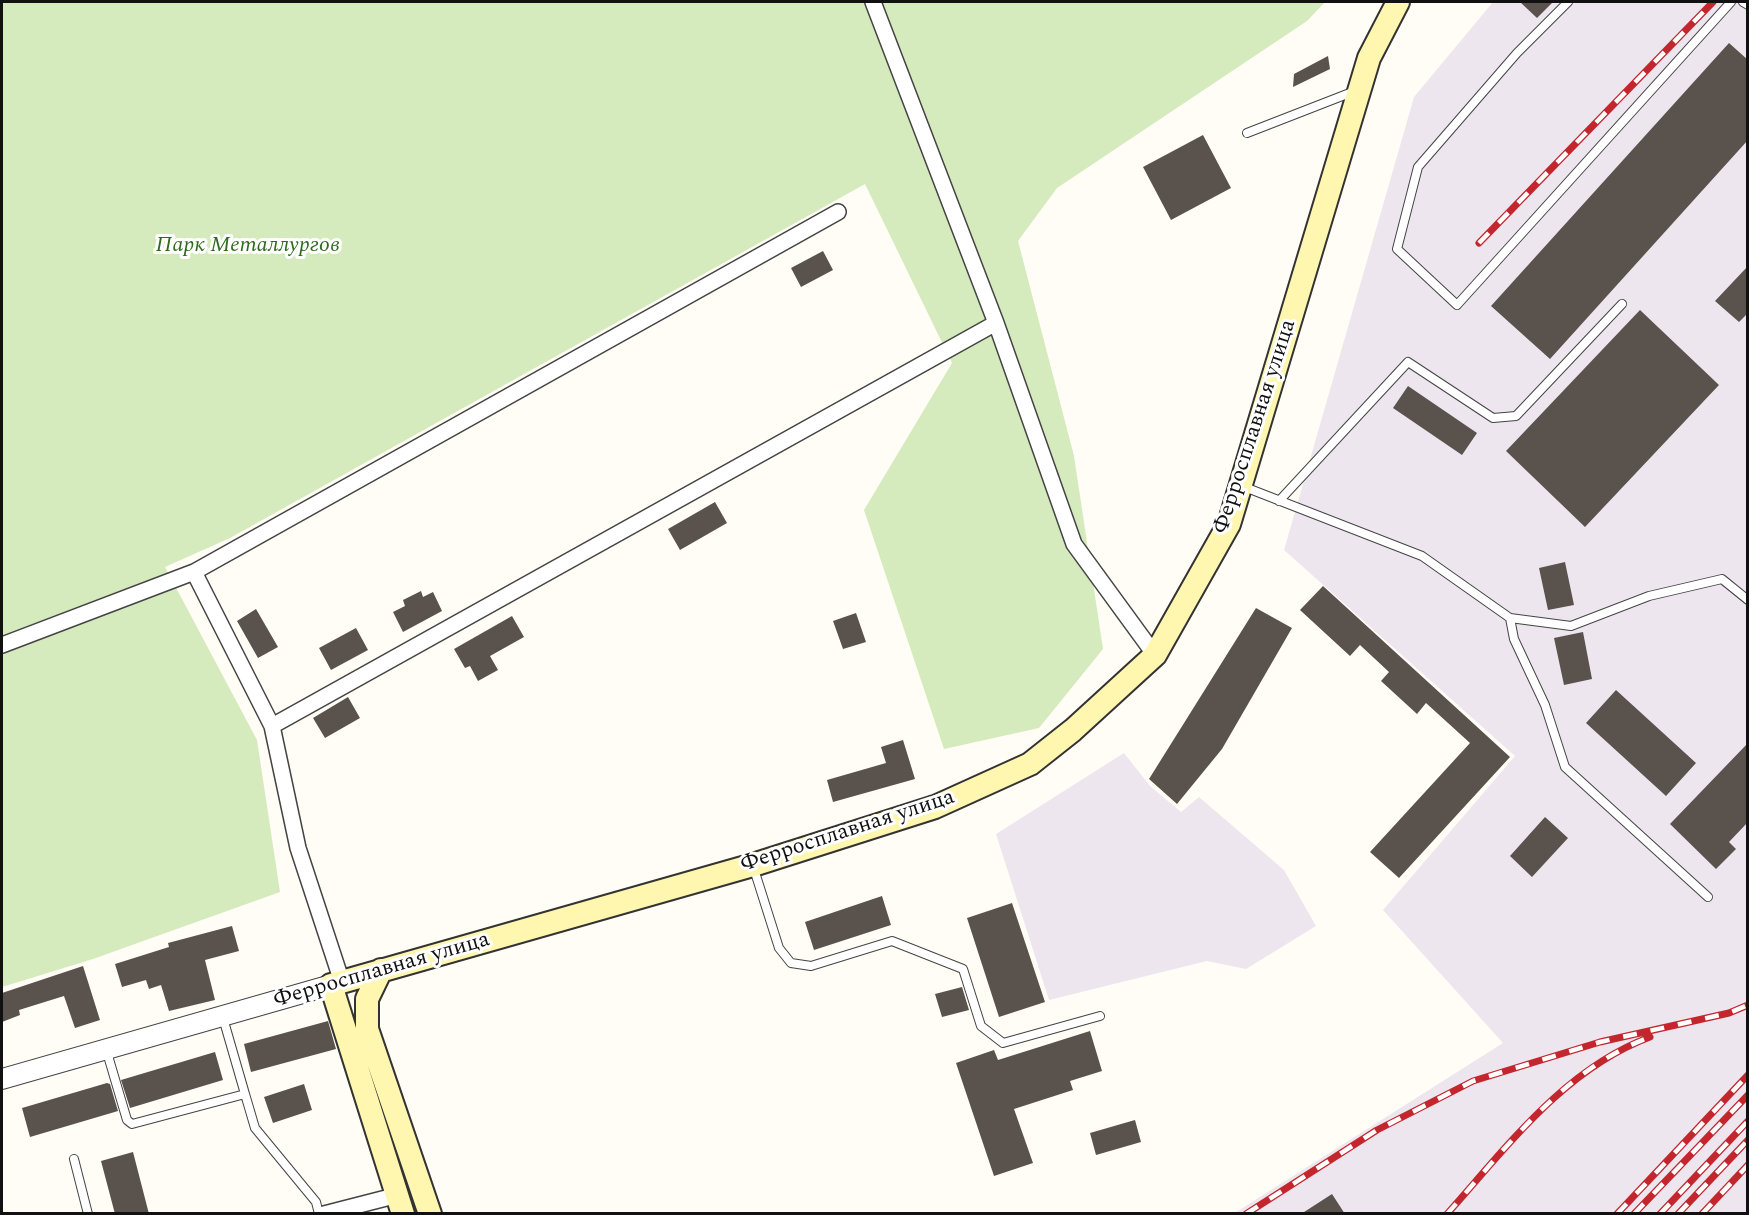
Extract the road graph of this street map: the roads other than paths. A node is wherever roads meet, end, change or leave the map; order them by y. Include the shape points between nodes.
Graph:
1 (873, 2) edge
2 (1398, 2) edge
3 (1568, 2) edge
4 (1731, 2) edge
5 (1743, 2) edge
6 (1748, 5) edge
7 (1360, 89) junction
8 (1247, 133) dead end
9 (838, 212) dead end
10 (1622, 304) dead end
11 (996, 323) junction
12 (1241, 486) junction
13 (1279, 501) junction
14 (194, 572) junction
15 (1748, 600) edge
16 (1510, 618) junction
17 (2, 645) edge
18 (1155, 655) junction
19 (272, 726) junction
20 (753, 865) junction
21 (1708, 897) dead end
22 (381, 970) junction
23 (337, 984) junction
24 (223, 1016) junction
25 (1101, 1016) dead end
26 (106, 1049) junction
27 (2, 1079) edge
28 (245, 1094) junction
29 (74, 1159) dead end
30 (400, 1204) edge
31 (88, 1214) edge
32 (322, 1214) edge
33 (430, 1214) edge

1 - 11 street
2 - 7 main road, Ферросплавная улица via 1369,58
3 - 4 lane via 1517,53 1418,167 1397,249 1457,305
5 - 6 lane
7 - 8 lane
7 - 12 main road, Ферросплавная улица
9 - 14 street
10 - 13 lane via 1516,416 1494,418 1408,362
11 - 18 street via 1074,544
11 - 19 street
12 - 13 lane
12 - 18 main road, Ферросплавная улица via 1229,524
13 - 16 lane via 1422,556
14 - 17 street
14 - 19 street
15 - 16 lane via 1722,579 1649,596 1570,626
16 - 21 lane via 1514,639 1545,705 1565,767
18 - 20 main road, Ферросплавная улица via 1030,764 935,807
19 - 23 street via 298,848
20 - 22 main road, Ферросплавная улица
20 - 25 lane via 779,948 791,963 812,966 892,941 963,969 981,1026 1003,1043
22 - 23 main road, Ферросплавная улица
22 - 33 main road via 367,999 367,1029
23 - 24 street, Ферросплавная улица
23 - 30 main road
24 - 26 street, Ферросплавная улица
24 - 28 lane
26 - 27 street, Ферросплавная улица
26 - 28 lane via 127,1120 132,1124
28 - 32 lane via 255,1128
29 - 31 lane
30 - 32 street

